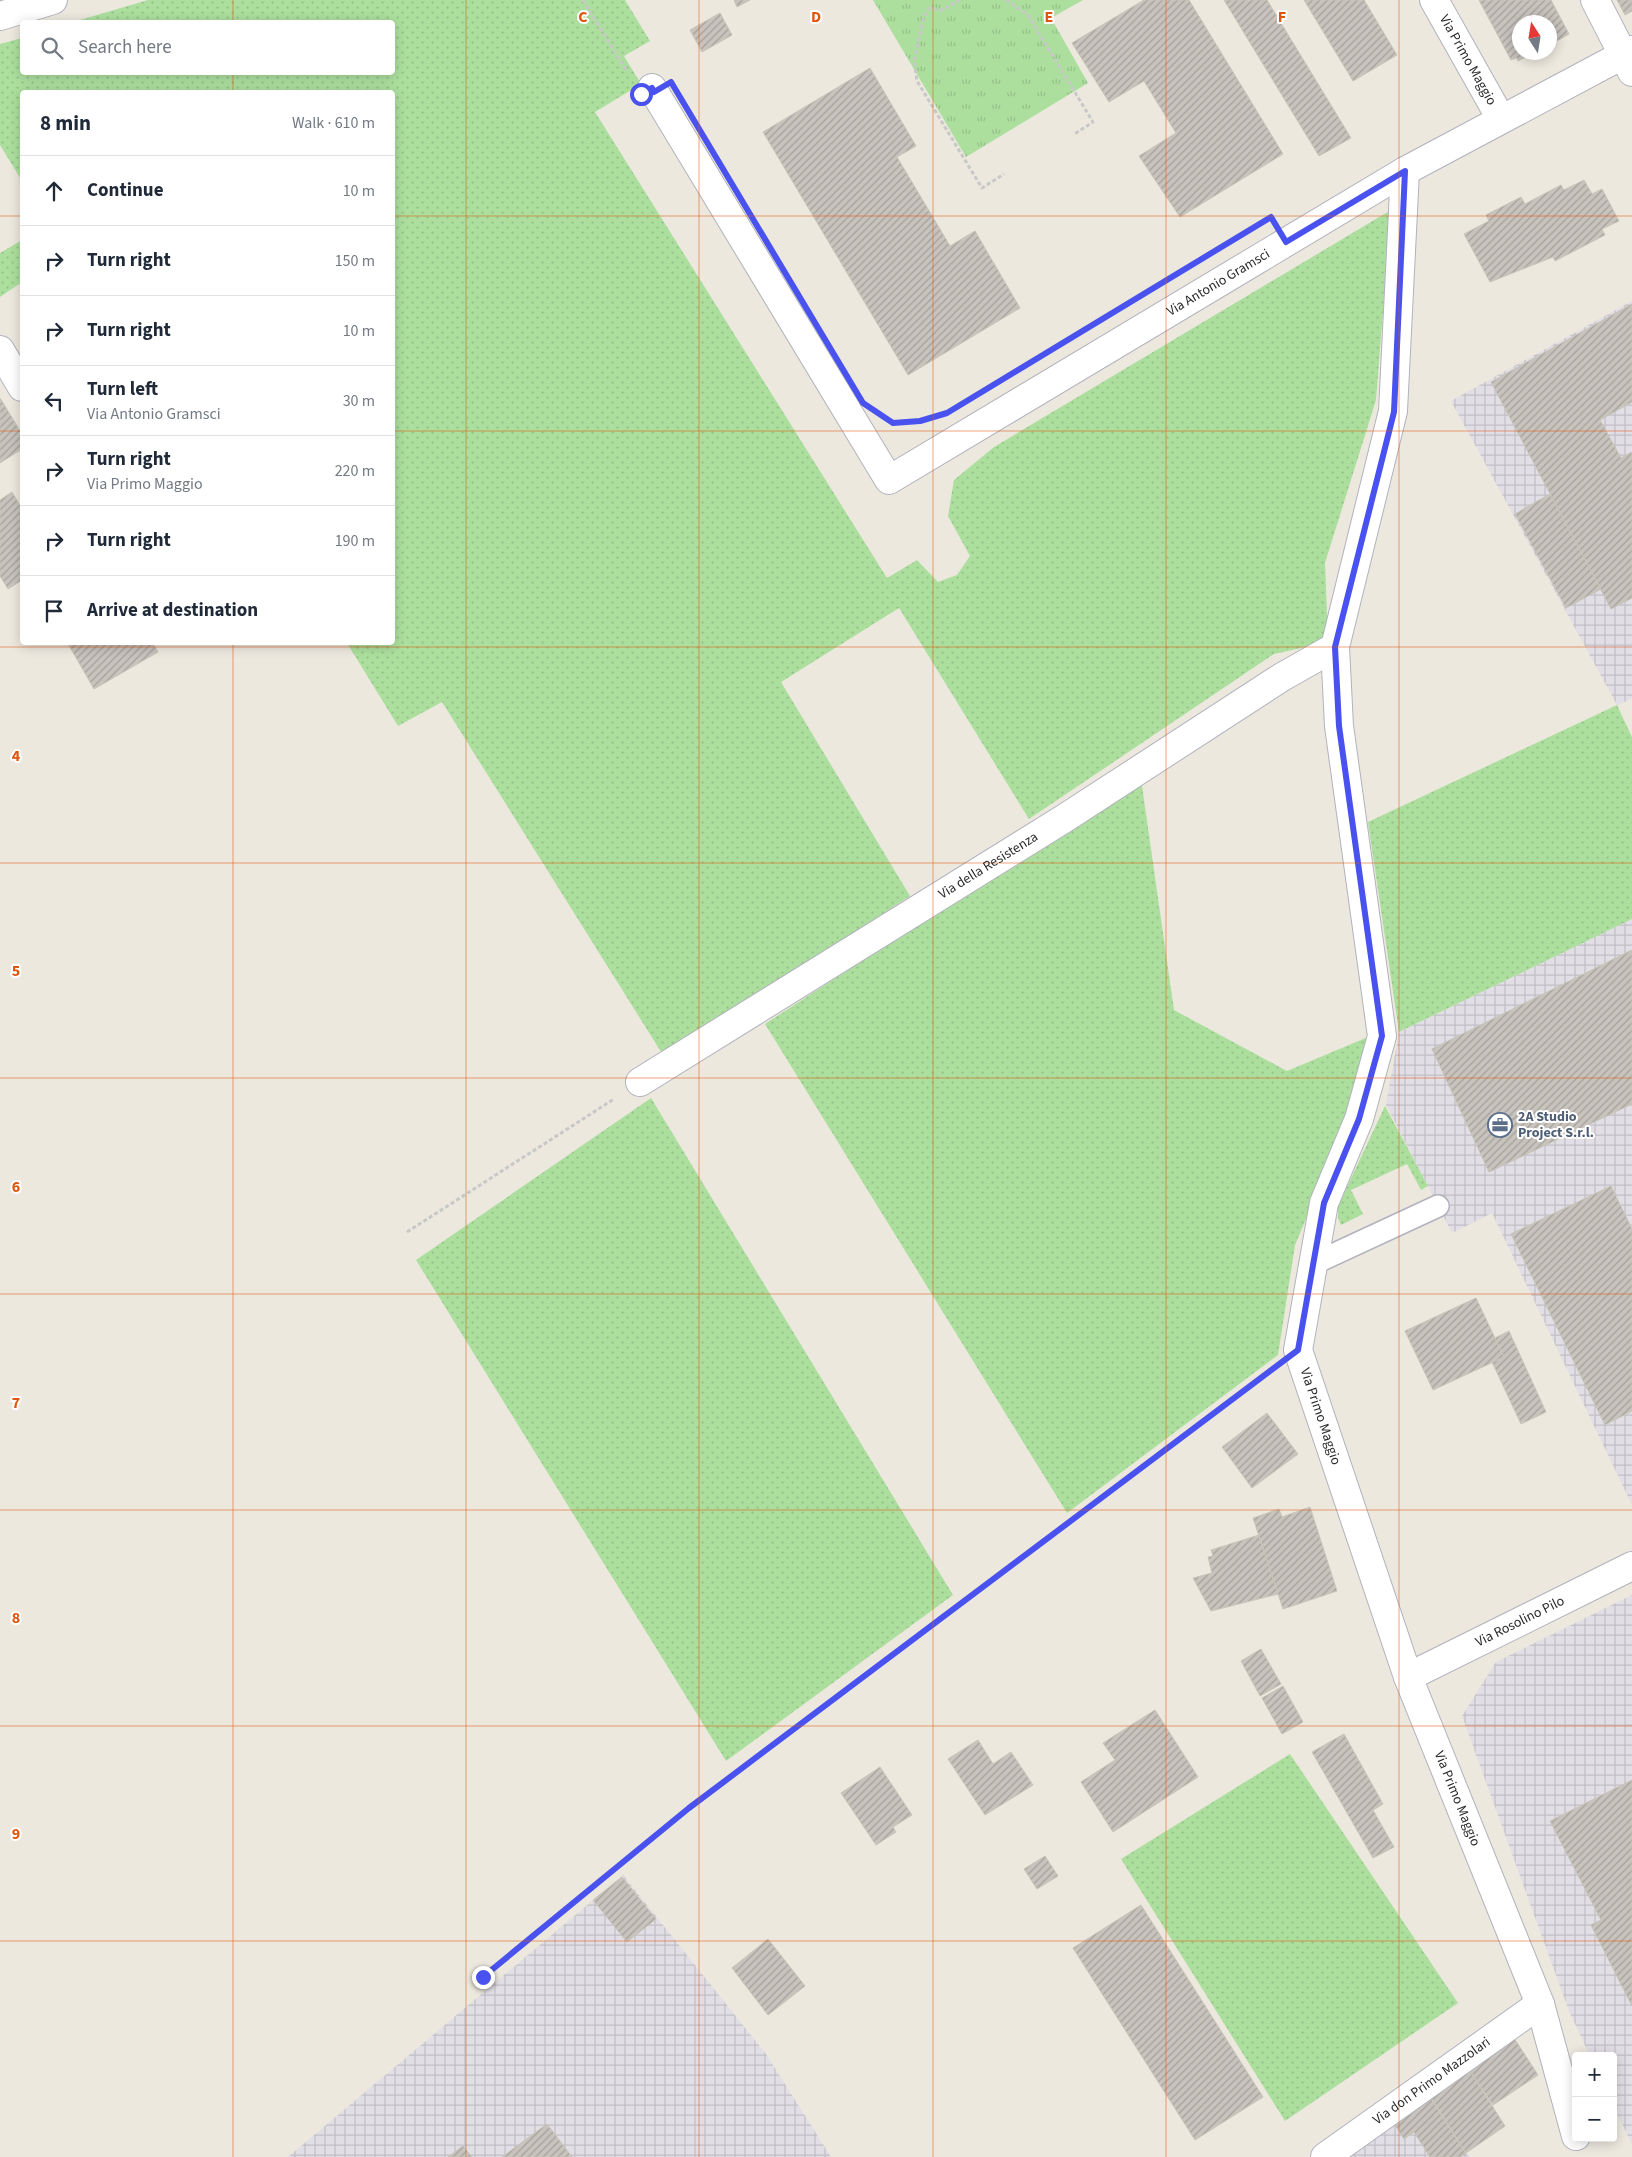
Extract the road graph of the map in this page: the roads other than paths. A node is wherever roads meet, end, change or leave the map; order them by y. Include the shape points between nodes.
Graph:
1 (53, 0) edge
2 (1434, 0) edge
3 (1595, 0) edge
4 (0, 16) edge
5 (1629, 59) edge
6 (652, 88) road end
7 (1501, 120) junction
8 (1405, 171) junction
9 (0, 350) edge
10 (20, 384) edge
11 (1335, 647) junction
12 (640, 1082) road end
13 (1438, 1206) dead end
14 (1313, 1264) junction
15 (1632, 1566) edge
16 (1408, 1677) junction
17 (1540, 2004) junction
18 (1572, 2122) edge
19 (1578, 2142) edge
20 (1325, 2157) edge
21 (1582, 2157) edge

1 - 4 street
2 - 7 street, Via Primo Maggio
3 - 5 street
5 - 7 street, Via Antonio Gramsci
6 - 8 street, Via Antonio Gramsci via 889,480
7 - 8 street, Via Antonio Gramsci
8 - 11 street, Via Primo Maggio via 1394,412
9 - 10 street
11 - 12 street, Via della Resistenza via 1282,677 1065,818
11 - 14 street, Via Primo Maggio via 1339,726 1382,1036 1359,1119 1324,1203
13 - 14 lane
14 - 16 street, Via Primo Maggio via 1298,1350
15 - 16 street, Via Rosolino Pilo
16 - 17 street, Via Primo Maggio
17 - 18 street, Via Primo Maggio
17 - 20 street, Via don Primo Mazzolari
19 - 21 street, Via Primo Maggio

